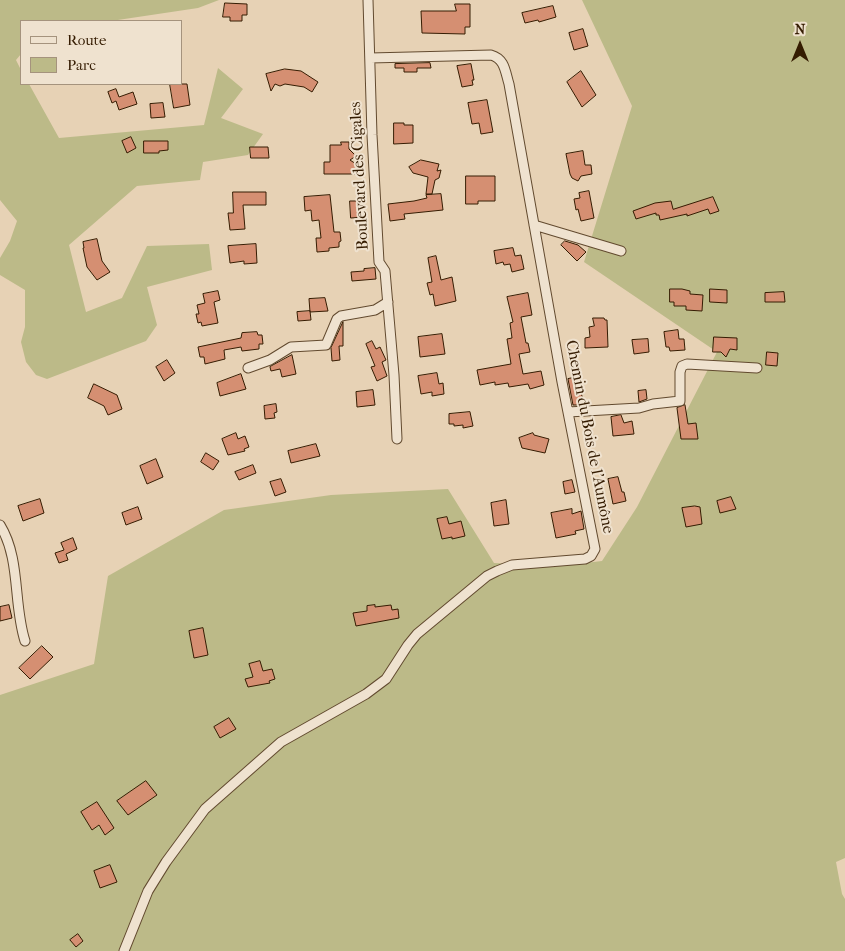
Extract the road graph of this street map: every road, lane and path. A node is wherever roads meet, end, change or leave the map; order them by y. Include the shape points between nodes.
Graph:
1 (368, 0) edge
2 (370, 58) junction
3 (534, 225) junction
4 (621, 251) dead end
5 (388, 302) junction
6 (248, 368) dead end
7 (758, 368) dead end
8 (568, 412) junction
9 (397, 439) dead end
10 (0, 525) edge
11 (25, 641) dead end
12 (124, 951) edge

1 - 2 street, Boulevard des Cigales
2 - 3 street, Chemin du Bois de l'Aumône via 491,55 504,63
2 - 5 street, Boulevard des Cigales via 379,262 385,271
3 - 4 street
3 - 8 street, Chemin du Bois de l'Aumône
5 - 6 street via 376,310 341,316 326,345 291,346 270,360
5 - 9 street, Boulevard des Cigales
7 - 8 street via 687,364 680,372 680,401 639,408
8 - 12 street, Chemin du Bois de l'Aumône via 594,553 585,559 512,565 487,576 417,634 386,679 366,694 281,742 249,769 205,809 166,862 148,891
10 - 11 street via 12,557

